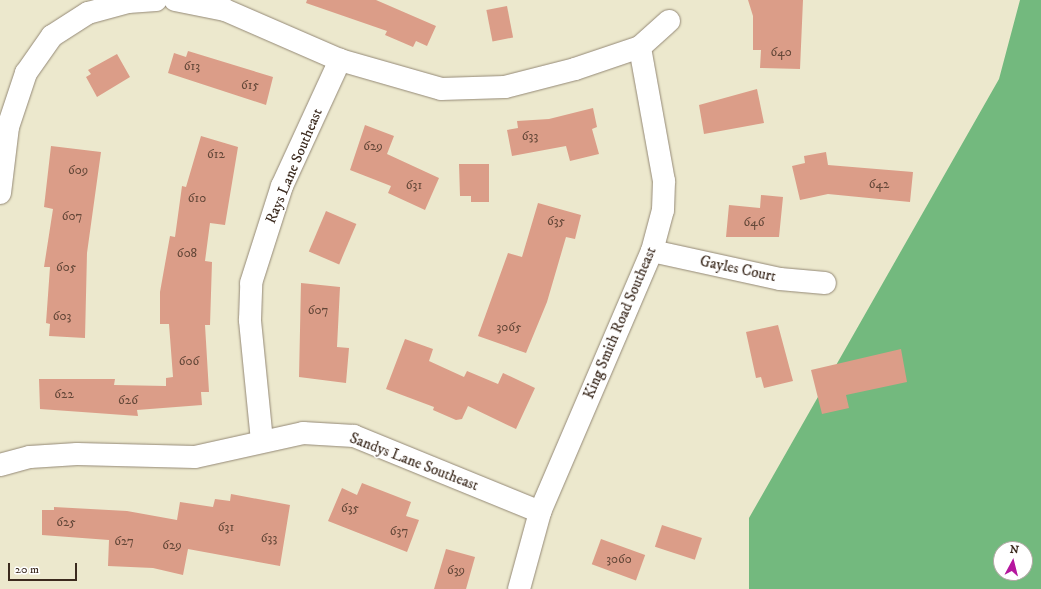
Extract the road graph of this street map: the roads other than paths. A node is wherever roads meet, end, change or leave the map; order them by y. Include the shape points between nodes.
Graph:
1 (156, 0) edge
2 (175, 0) edge
3 (669, 21) dead end
4 (640, 48) junction
5 (340, 60) junction
6 (0, 193) edge
7 (652, 251) junction
8 (825, 283) dead end
9 (262, 441) junction
10 (0, 465) edge
11 (540, 512) junction
12 (519, 589) edge

1 - 6 street via 128,2 88,13 52,36 26,73 10,120
2 - 5 street via 225,10
3 - 4 street
4 - 5 street via 575,69 498,88 441,89
4 - 7 street, King Smith Road Southeast via 664,182 663,210
5 - 9 street, Rays Lane Southeast via 282,186 250,283 250,320
7 - 8 street, Gayles Court via 780,279
7 - 11 street, King Smith Road Southeast
9 - 10 street, Sandys Lane Southeast via 235,451 195,457 77,454 30,457
9 - 11 street, Sandys Lane Southeast via 304,433 354,436
11 - 12 street, King Smith Road Southeast

